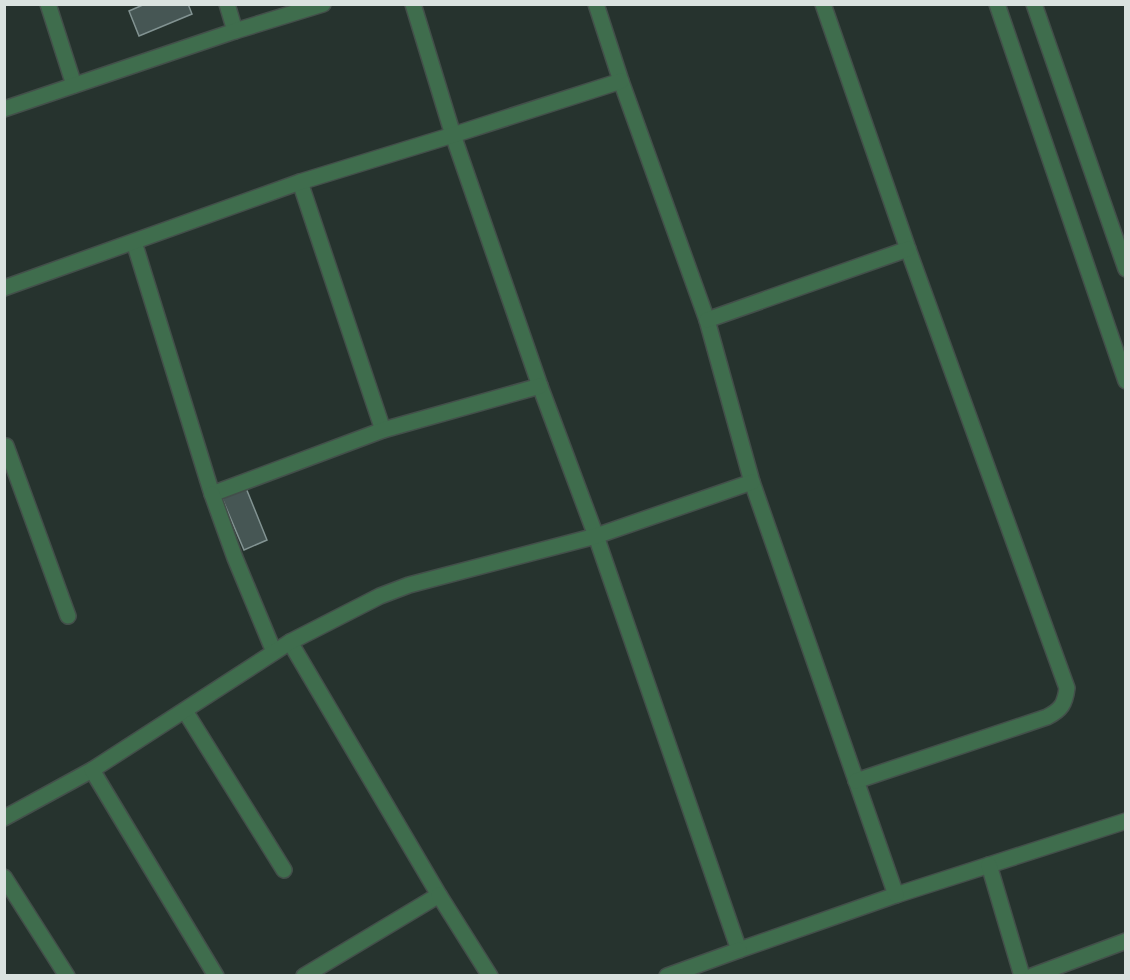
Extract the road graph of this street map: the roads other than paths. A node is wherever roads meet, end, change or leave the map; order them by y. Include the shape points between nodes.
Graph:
1 (48, 4) edge
2 (227, 4) edge
3 (323, 4) edge
4 (413, 4) edge
5 (596, 4) edge
6 (823, 4) edge
7 (997, 4) edge
8 (1035, 4) edge
9 (235, 31) junction
10 (621, 81) junction
11 (74, 85) junction
12 (4, 108) edge
13 (453, 135) junction
14 (300, 182) junction
15 (134, 242) junction
16 (908, 249) junction
17 (1125, 269) edge
18 (4, 288) edge
19 (707, 320) junction
20 (1125, 381) edge
21 (540, 386) junction
22 (383, 430) junction
23 (5, 445) edge
24 (752, 482) junction
25 (212, 494) junction
26 (596, 536) junction
27 (68, 616) dead end
28 (290, 642) junction
29 (274, 652) junction
30 (185, 711) junction
31 (92, 770) junction
32 (856, 781) junction
33 (4, 818) edge
34 (1125, 821) edge
35 (989, 865) junction
36 (284, 870) dead end
37 (4, 877) edge
38 (439, 895) junction
39 (896, 896) junction
40 (1125, 941) edge
41 (740, 950) junction
42 (67, 975) edge
43 (216, 975) edge
44 (304, 975) edge
45 (490, 975) edge
46 (667, 975) edge
47 (1022, 975) edge
48 (1032, 975) edge

1 - 11 street
2 - 9 street
3 - 9 street
4 - 13 street
5 - 10 street
6 - 16 street
7 - 20 street
8 - 17 street
9 - 11 street
10 - 13 street
10 - 19 street
11 - 12 street
13 - 14 street
13 - 21 street
14 - 15 street
14 - 22 street
15 - 18 street
15 - 25 street
16 - 19 street
16 - 32 street via 1067,688 1061,707 1047,717
19 - 24 street
21 - 22 street
21 - 26 street
22 - 25 street
23 - 27 street
24 - 26 street
24 - 32 street
25 - 29 street
26 - 28 street via 399,589
26 - 41 street
28 - 29 street
28 - 38 street
29 - 30 street
30 - 31 street
30 - 36 street
31 - 33 street
31 - 43 street
32 - 39 street
34 - 35 street
35 - 39 street
35 - 47 street
37 - 42 street
38 - 44 street
38 - 45 street
39 - 41 street
40 - 48 street
41 - 46 street

